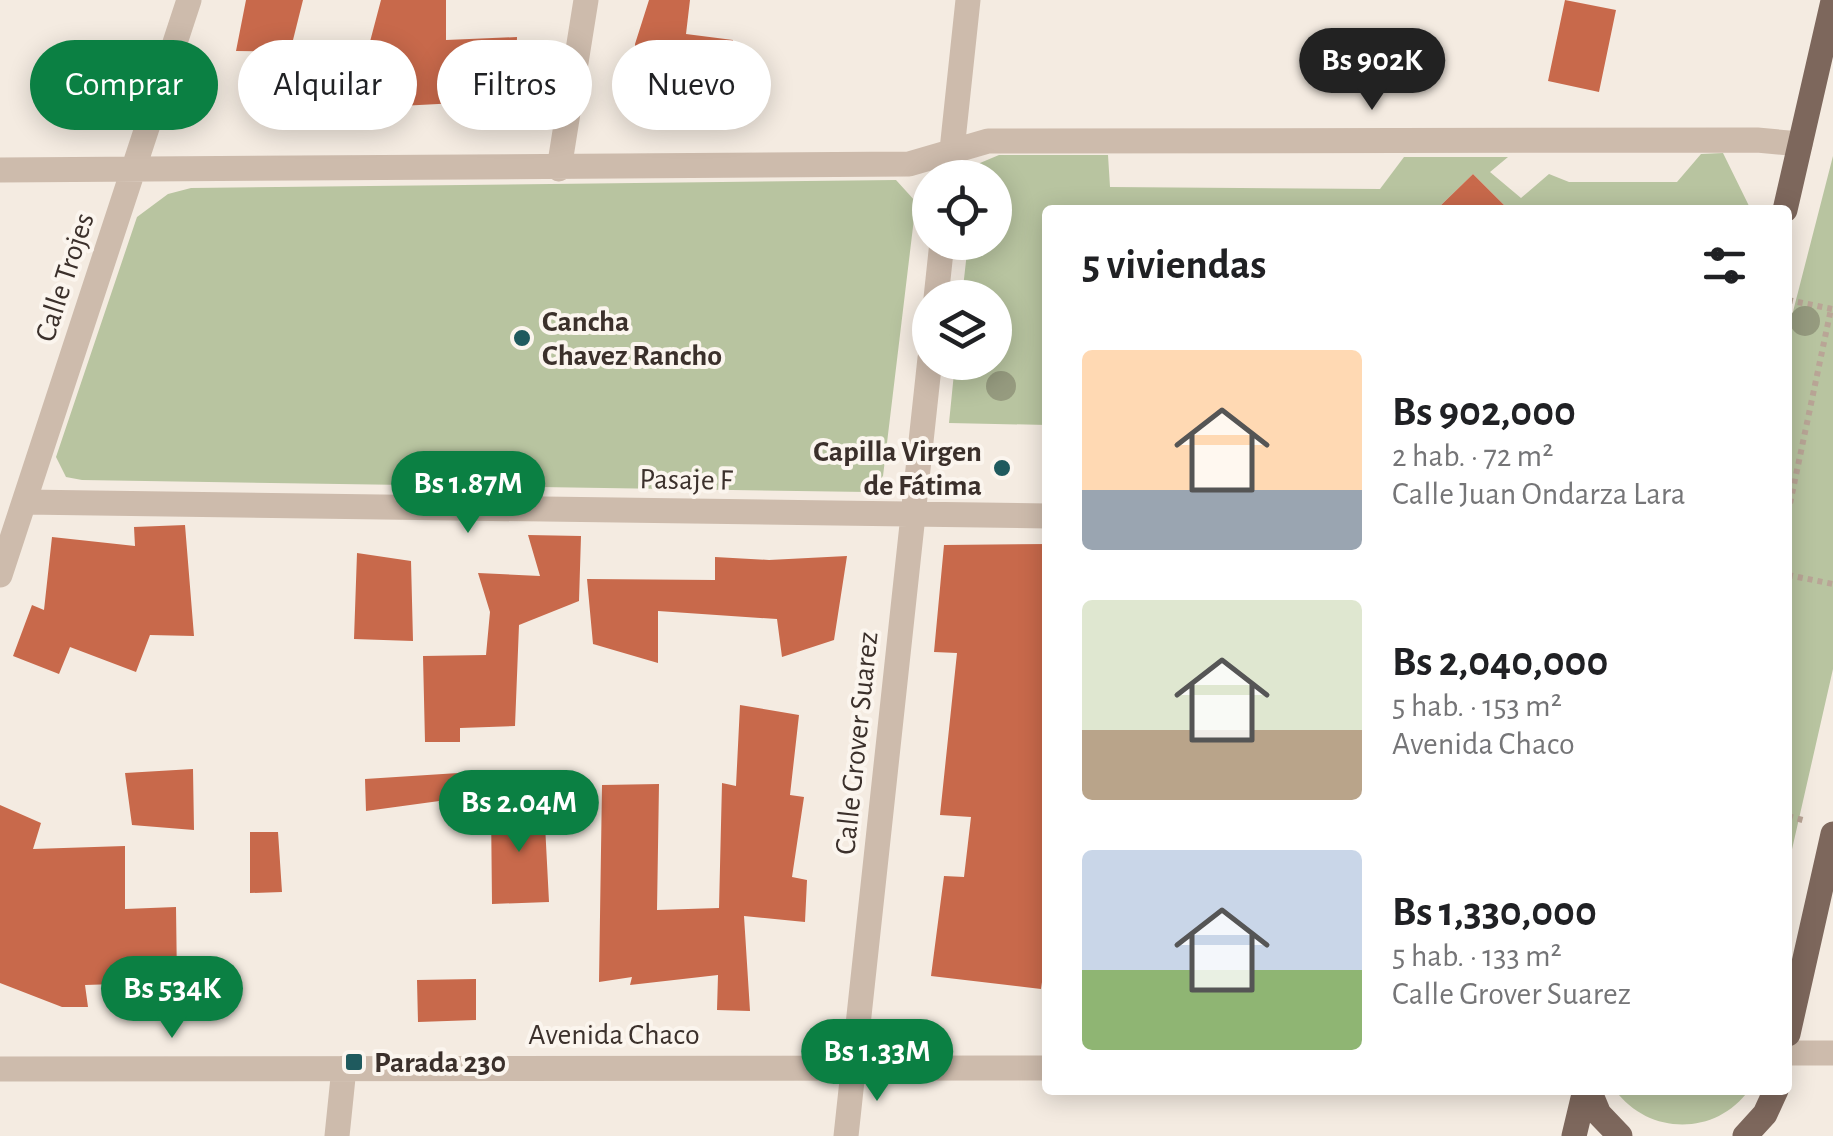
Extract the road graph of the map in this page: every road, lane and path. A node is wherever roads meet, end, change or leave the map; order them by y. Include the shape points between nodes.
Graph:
1 (189, 0) edge
2 (586, 0) edge
3 (968, 0) edge
4 (1833, 1) edge
5 (1800, 144) junction
6 (952, 160) edge
7 (960, 160) edge
8 (912, 164) edge
9 (134, 169) junction
10 (559, 169) junction
11 (0, 170) edge
12 (1786, 205) edge
13 (1792, 301) edge
14 (1832, 310) edge
15 (928, 380) edge
16 (1792, 495) edge
17 (24, 502) junction
18 (913, 515) junction
19 (1042, 516) edge
20 (0, 575) edge
21 (1792, 576) edge
22 (1833, 584) edge
23 (1833, 834) edge
24 (1792, 1016) edge
25 (1792, 1053) edge
26 (1833, 1053) edge
27 (853, 1066) junction
28 (344, 1068) junction
29 (1042, 1068) edge
30 (0, 1069) edge
31 (1586, 1095) edge
32 (1590, 1095) edge
33 (1775, 1095) edge
34 (1776, 1095) edge
35 (337, 1136) edge
36 (846, 1136) edge
37 (1574, 1136) edge
38 (1620, 1136) edge
39 (1746, 1136) edge
40 (1767, 1136) edge

1 - 9 street, Calle Trojes
2 - 10 street
3 - 6 street
4 - 5 main road
5 - 7 street via 988,141
5 - 12 main road
8 - 10 street
9 - 10 street
9 - 11 street
9 - 17 street, Calle Trojes
13 - 14 path
14 - 16 path
15 - 18 street, Calle Grover Suarez
17 - 18 street, Pasaje F
17 - 20 street, Calle Trojes
18 - 19 street, Pasaje F
18 - 27 street, Calle Grover Suarez
21 - 22 path
23 - 24 main road
25 - 26 street
27 - 28 street, Avenida Chaco
27 - 29 street, Avenida Chaco
27 - 36 street, Calle Grover Suarez
28 - 30 street, Avenida Chaco
28 - 35 street
31 - 37 main road
32 - 38 main road
33 - 39 main road
34 - 40 main road

